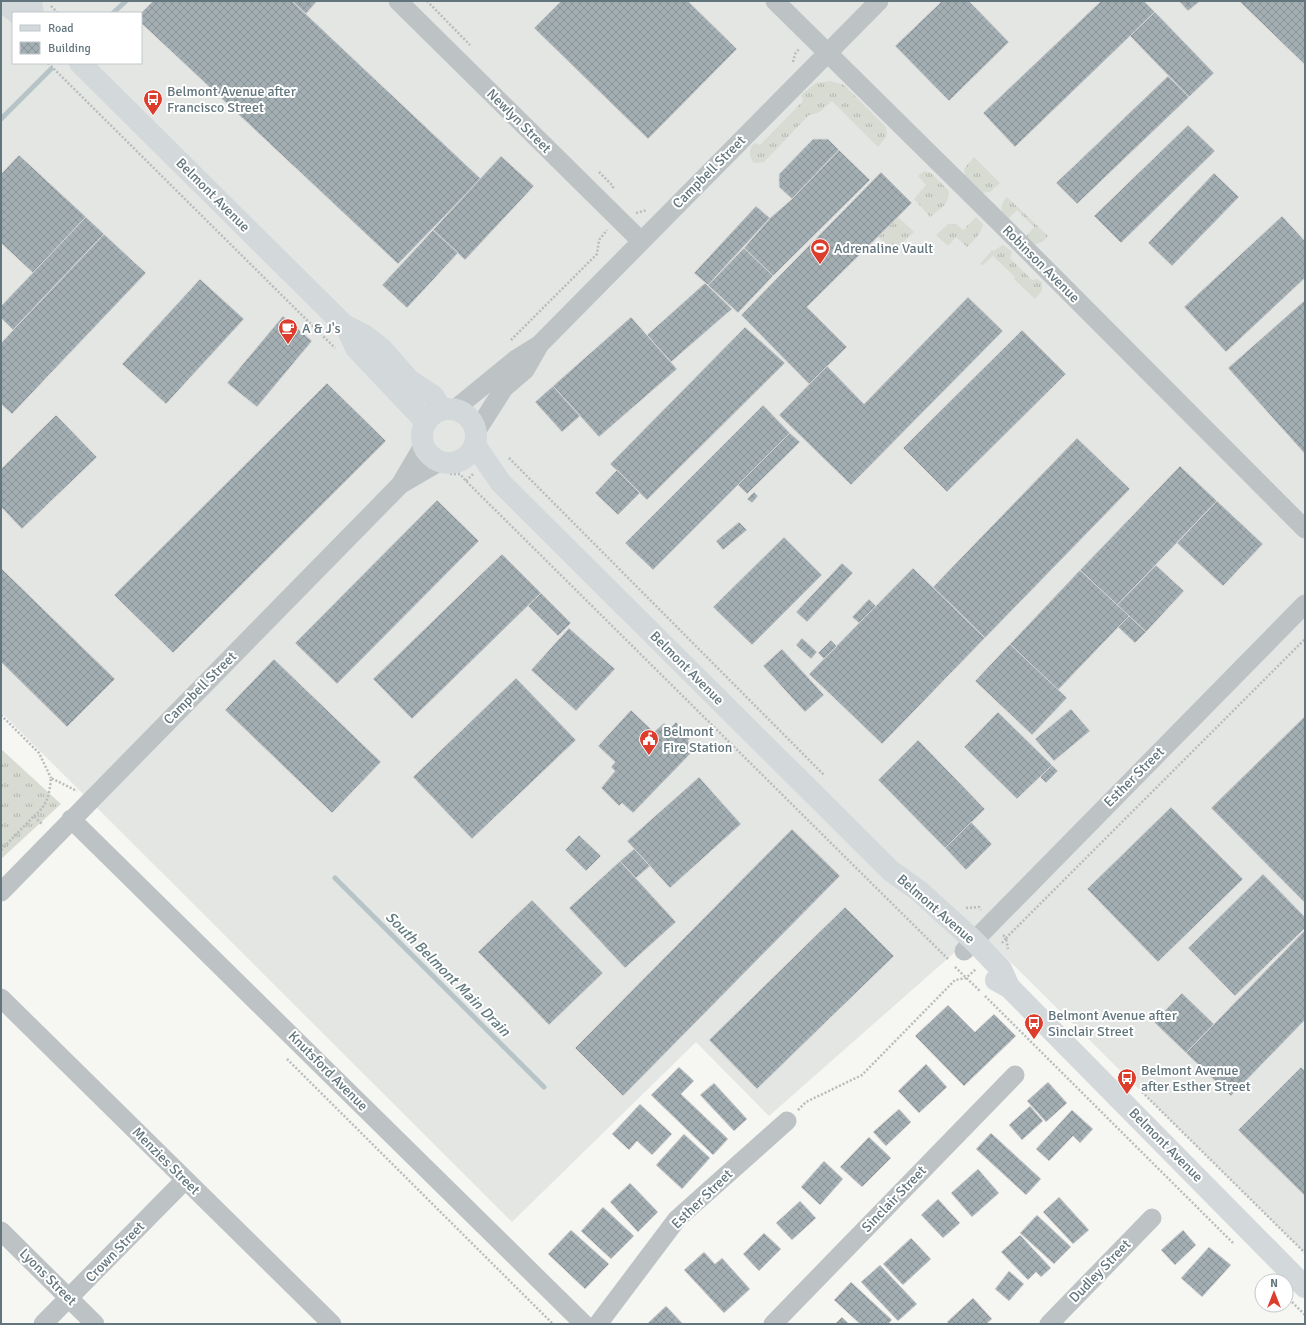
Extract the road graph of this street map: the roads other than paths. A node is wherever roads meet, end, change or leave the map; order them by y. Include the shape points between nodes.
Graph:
1 (2, 1) edge
2 (28, 1) edge
3 (398, 1) edge
4 (775, 1) edge
5 (879, 1) edge
6 (16, 12) edge
7 (33, 12) edge
8 (826, 53) junction
9 (81, 64) edge
10 (641, 241) junction
11 (540, 344) junction
12 (441, 414) junction
13 (476, 439) junction
14 (423, 446) junction
15 (448, 466) junction
16 (501, 483) junction
17 (400, 485) junction
18 (1305, 529) edge
19 (1305, 604) edge
20 (71, 819) junction
21 (1, 892) edge
22 (980, 957) junction
23 (1, 998) edge
24 (1015, 1075) dead end
25 (787, 1121) dead end
26 (185, 1180) junction
27 (1152, 1218) dead end
28 (1, 1231) edge
29 (1298, 1294) edge
30 (69, 1299) junction
31 (43, 1324) edge
32 (95, 1324) edge
33 (332, 1324) edge
34 (584, 1324) edge
35 (598, 1324) edge
36 (773, 1324) edge
37 (1049, 1324) edge

1 - 6 main road
2 - 7 main road
3 - 10 street, Newlyn Street
4 - 8 street, Robinson Avenue
5 - 8 street, Campbell Street
8 - 10 street, Campbell Street
8 - 18 street, Robinson Avenue via 999,222
9 - 12 main road, Belmont Avenue via 346,326 356,348
10 - 11 street, Campbell Street
11 - 12 street, Campbell Street
11 - 13 street, Campbell Street via 525,370 504,388
12 - 13 main road via 469,418
12 - 14 main road via 422,438
13 - 15 main road via 471,452
13 - 16 main road, Belmont Avenue
14 - 15 main road via 433,458
14 - 17 street, Campbell Street
15 - 16 main road, Belmont Avenue
15 - 17 street, Campbell Street
16 - 22 main road, Belmont Avenue via 891,871 920,891
17 - 20 street, Campbell Street
19 - 22 street, Esther Street via 992,922
20 - 21 street, Campbell Street
20 - 34 street, Knutsford Avenue
22 - 29 main road, Belmont Avenue via 1001,969 1009,987
23 - 26 street, Menzies Street
24 - 36 street, Sinclair Street
25 - 35 street, Esther Street via 677,1219
26 - 30 street, Crown Street
26 - 33 street, Menzies Street
27 - 37 street, Dudley Street
28 - 30 street, Lyons Street
30 - 31 street, Crown Street
30 - 32 street, Lyons Street

